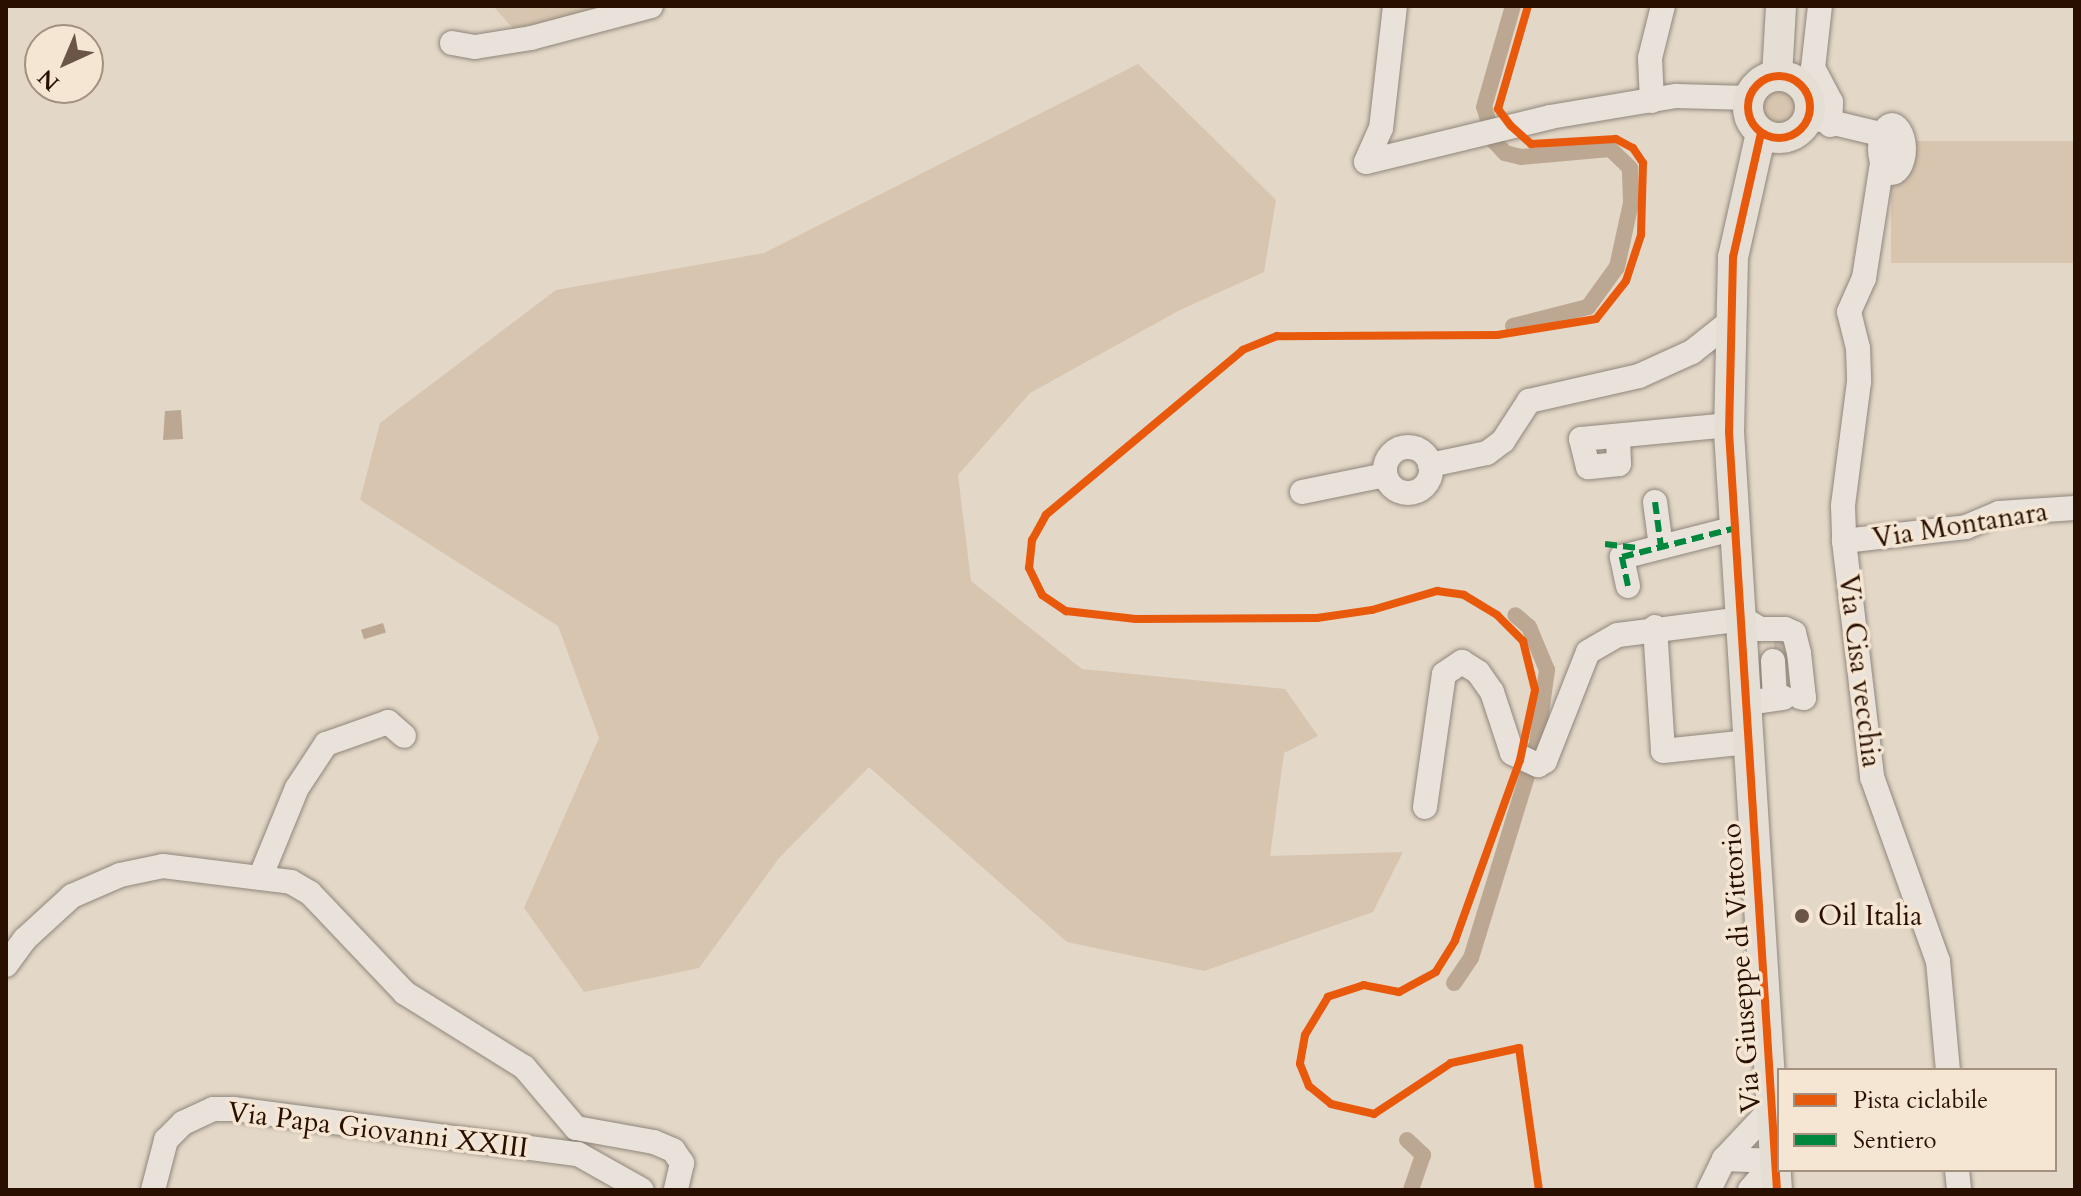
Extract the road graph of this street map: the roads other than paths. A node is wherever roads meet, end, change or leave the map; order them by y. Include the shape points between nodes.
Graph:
1 (651, 6) edge
2 (1395, 6) edge
3 (1663, 6) edge
4 (1781, 6) edge
5 (1820, 6) edge
6 (452, 43) dead end
7 (1777, 76) junction
8 (1749, 98) junction
9 (1652, 101) junction
10 (1820, 121) junction
11 (1761, 133) junction
12 (1731, 321) junction
13 (1729, 425) junction
14 (1618, 437) dead end
15 (1302, 492) dead end
16 (1655, 502) dead end
17 (2075, 508) edge
18 (1736, 528) junction
19 (1844, 541) junction
20 (1605, 544) dead end
21 (1656, 548) junction
22 (1628, 586) dead end
23 (1655, 627) junction
24 (1778, 652) junction
25 (404, 736) dead end
26 (1749, 742) junction
27 (1425, 807) dead end
28 (260, 878) junction
29 (6, 965) edge
30 (1948, 1068) edge
31 (1772, 1108) junction
32 (1724, 1159) junction
33 (1776, 1176) edge
34 (153, 1190) edge
35 (642, 1190) edge
36 (676, 1190) edge
37 (1709, 1190) edge
38 (1750, 1190) edge

1 - 6 street via 531,38 475,47
2 - 9 street via 1381,128 1366,162 1465,136
3 - 9 street via 1650,58
4 - 7 main road
5 - 10 street via 1813,68 1831,102
7 - 8 main road via 1757,85
7 - 10 main road via 1794,79 1807,92
8 - 9 street via 1676,96
8 - 11 main road via 1750,118
10 - 11 main road via 1789,137
10 - 19 street, Via Cisa vecchia via 1882,139 1864,278 1849,312 1859,382 1843,506
11 - 12 main road, Via Giuseppe di Vittorio via 1733,257
12 - 13 main road, Via Giuseppe di Vittorio
12 - 15 street via 1692,352 1639,376 1529,401 1503,441 1487,453 1430,465 1428,481 1410,493 1395,489 1385,475
13 - 14 street
13 - 18 main road, Via Giuseppe di Vittorio
16 - 21 street
17 - 19 street, Via Montanara via 1999,513 1966,527
18 - 21 street
18 - 24 main road, Via Giuseppe di Vittorio
19 - 30 street, Via Cisa vecchia via 1872,777 1938,961
20 - 21 street
21 - 22 street via 1622,557
23 - 24 street
23 - 26 street via 1663,751
23 - 27 street via 1618,635 1588,652 1545,761 1529,762 1512,753 1492,692 1478,672 1462,662 1453,665 1444,674
24 - 26 main road, Via Giuseppe di Vittorio
25 - 28 street via 388,722 326,744 297,788
26 - 31 main road, Via Giuseppe di Vittorio
28 - 29 street via 163,866 120,875 72,896 25,939
28 - 36 street via 291,882 310,893 405,993 524,1067 576,1128 673,1150 683,1170
31 - 32 street
31 - 33 main road, Via Giuseppe di Vittorio
32 - 33 street
32 - 37 street
33 - 38 street
34 - 35 street, Via Papa Giovanni XXIII via 166,1140 183,1123 213,1109 234,1109 578,1154

